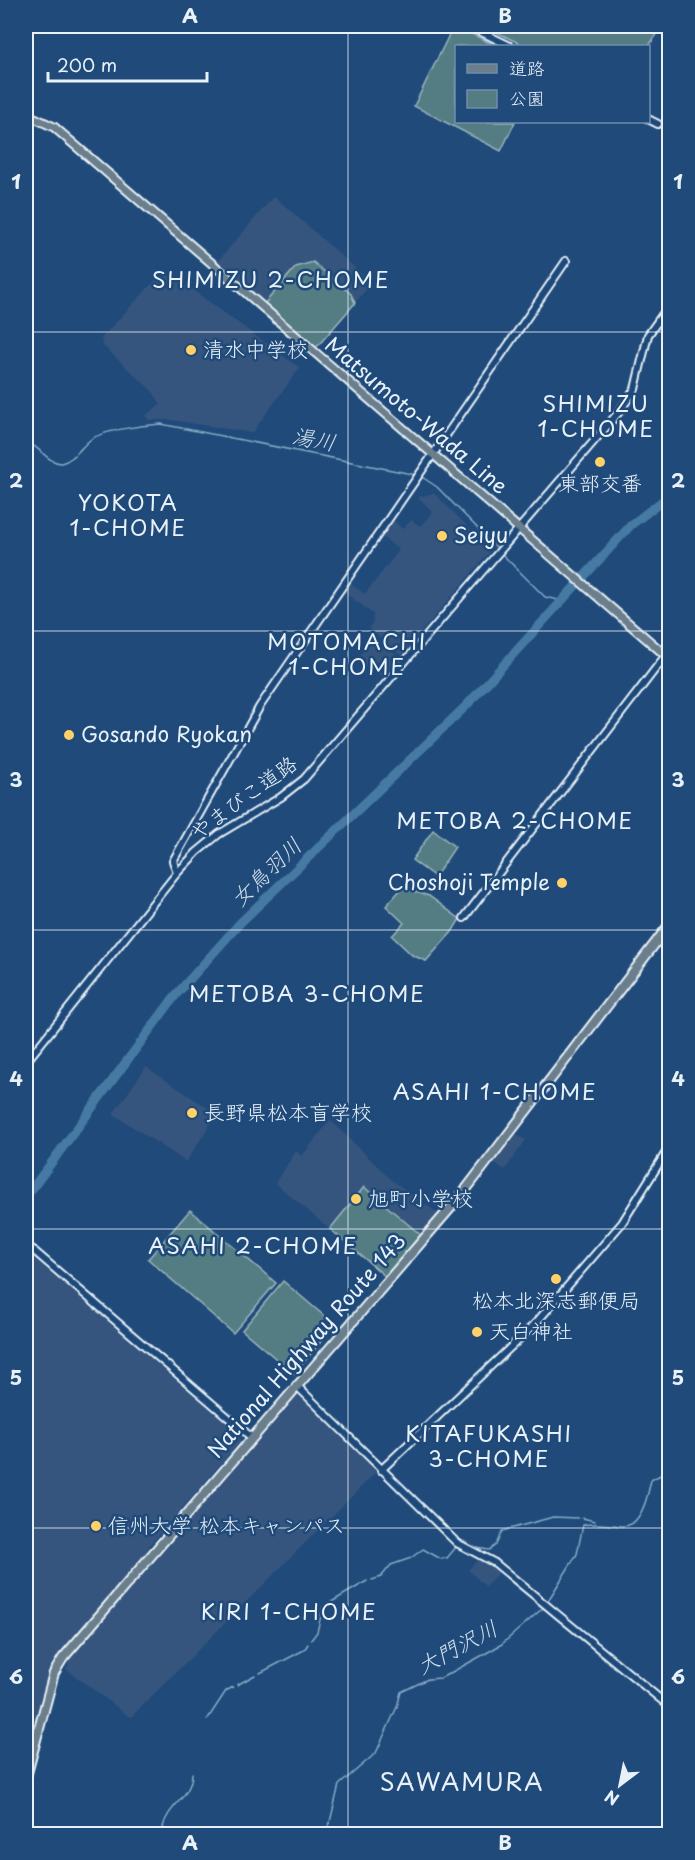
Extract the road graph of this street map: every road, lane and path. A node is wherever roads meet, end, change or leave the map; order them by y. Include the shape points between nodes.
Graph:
1 (469, 26) edge
2 (508, 45) edge
3 (26, 114) edge
4 (650, 120) edge
5 (658, 124) dead end
6 (566, 261) dead end
7 (669, 304) edge
8 (434, 453) junction
9 (519, 526) junction
10 (668, 657) edge
11 (177, 873) junction
12 (464, 918) dead end
13 (669, 924) edge
14 (26, 1062) edge
15 (669, 1146) edge
16 (26, 1244) edge
17 (296, 1385) junction
18 (251, 1437) junction
19 (381, 1470) junction
20 (669, 1707) edge
21 (26, 1777) edge

1 - 2 street
3 - 8 main road, Matsumoto-Wada Line via 54,127
4 - 5 street
6 - 8 street
7 - 9 street, やまびこ道路 via 646,339 638,382 629,400
8 - 9 main road, Matsumoto-Wada Line
8 - 11 street via 260,706 173,861
9 - 10 main road, Matsumoto-Wada Line
9 - 11 street, やまびこ道路 via 304,779 210,841
10 - 12 street
11 - 14 street, やまびこ道路
13 - 17 highway, National Highway Route 143 via 460,1197
15 - 19 street via 622,1223 535,1324
16 - 18 street
17 - 18 highway, National Highway Route 143
17 - 19 street
18 - 21 highway, National Highway Route 143 via 63,1658 54,1673
19 - 20 street via 458,1545 495,1563

